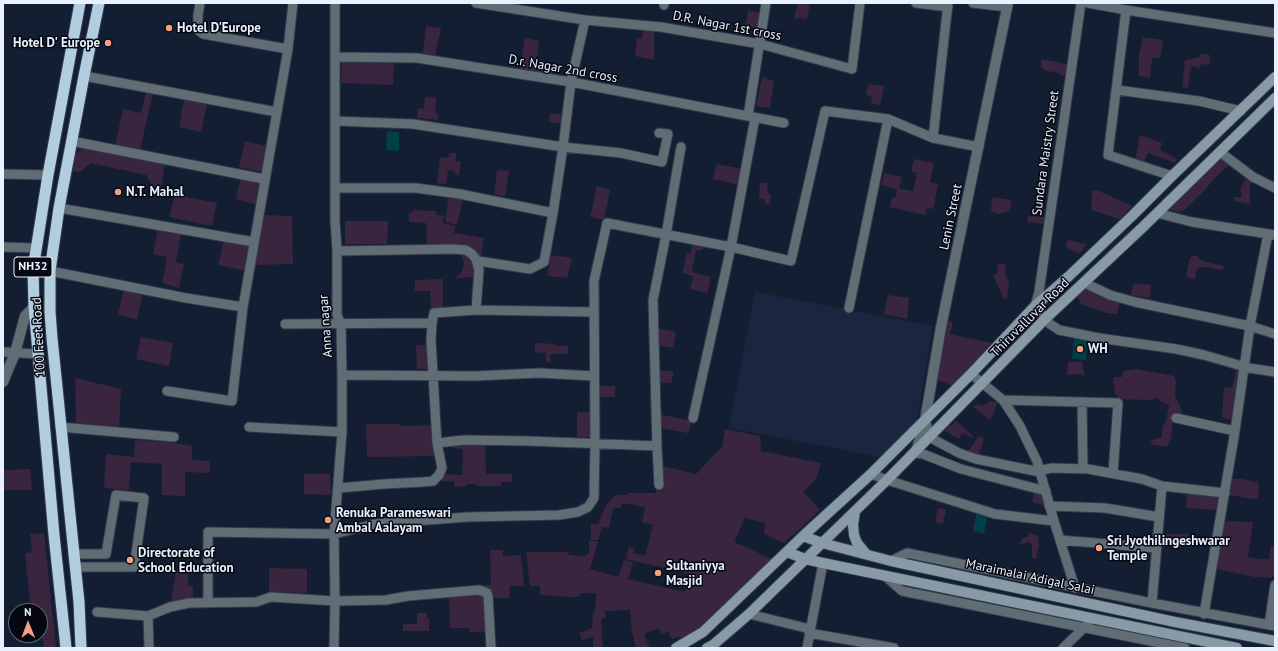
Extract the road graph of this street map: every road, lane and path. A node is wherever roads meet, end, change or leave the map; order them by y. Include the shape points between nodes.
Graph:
1 (80, 3) edge
2 (100, 3) edge
3 (200, 3) edge
4 (293, 3) edge
5 (335, 3) edge
6 (476, 3) edge
7 (766, 3) edge
8 (860, 3) edge
9 (916, 3) edge
10 (973, 3) edge
11 (1081, 3) edge
12 (1088, 3) edge
13 (948, 5) edge
14 (1008, 5) edge
15 (516, 7) edge
16 (1126, 10) junction
17 (585, 20) junction
18 (1275, 33) edge
19 (760, 44) junction
20 (288, 49) junction
21 (335, 57) junction
22 (84, 76) junction
23 (1275, 77) edge
24 (571, 82) junction
25 (1117, 90) junction
26 (1275, 98) edge
27 (1241, 111) junction
28 (277, 112) junction
29 (751, 117) junction
30 (888, 119) junction
31 (335, 121) junction
32 (784, 123) dead end
33 (659, 132) dead end
34 (933, 138) junction
35 (71, 140) junction
36 (563, 147) junction
37 (681, 147) dead end
38 (979, 147) junction
39 (1220, 152) junction
40 (3, 174) edge
41 (48, 175) junction
42 (1172, 176) junction
43 (264, 179) junction
44 (335, 188) junction
45 (1275, 188) edge
46 (59, 208) junction
47 (553, 213) junction
48 (1157, 213) junction
49 (666, 235) junction
50 (1271, 235) edge
51 (254, 242) junction
52 (3, 247) edge
53 (731, 247) junction
54 (35, 248) junction
55 (337, 251) junction
56 (478, 261) junction
57 (50, 271) junction
58 (1084, 283) junction
59 (1035, 306) junction
60 (34, 307) junction
61 (243, 307) junction
62 (849, 308) dead end
63 (476, 310) junction
64 (593, 312) junction
65 (1046, 318) junction
66 (432, 323) junction
67 (285, 324) dead end
68 (341, 324) junction
69 (1250, 326) junction
70 (1275, 334) edge
71 (3, 352) edge
72 (16, 353) junction
73 (38, 354) junction
74 (1245, 367) junction
75 (1275, 372) edge
76 (971, 374) junction
77 (342, 375) junction
78 (433, 376) junction
79 (594, 376) junction
80 (3, 382) edge
81 (983, 384) junction
82 (168, 391) dead end
83 (1003, 400) junction
84 (1082, 402) junction
85 (693, 418) dead end
86 (1176, 418) dead end
87 (926, 420) junction
88 (60, 427) junction
89 (249, 428) dead end
90 (1235, 431) junction
91 (342, 432) junction
92 (174, 437) dead end
93 (930, 437) junction
94 (437, 443) junction
95 (595, 444) junction
96 (657, 446) junction
97 (915, 453) junction
98 (1082, 469) junction
99 (1040, 472) junction
100 (1113, 473) junction
101 (871, 474) junction
102 (887, 480) junction
103 (659, 485) dead end
104 (1162, 486) junction
105 (338, 488) junction
106 (1046, 491) junction
107 (1224, 493) junction
108 (1049, 506) junction
109 (855, 511) junction
110 (1159, 517) junction
111 (1054, 521) junction
112 (334, 534) junction
113 (803, 536) junction
114 (1060, 540) junction
115 (822, 543) junction
116 (1156, 548) junction
117 (787, 552) junction
118 (74, 554) junction
119 (866, 554) junction
120 (805, 559) junction
121 (892, 561) junction
122 (823, 563) junction
123 (76, 567) junction
124 (885, 576) junction
125 (1275, 585) edge
126 (1076, 588) junction
127 (335, 601) junction
128 (208, 602) junction
129 (1152, 603) junction
130 (97, 612) dead end
131 (749, 614) junction
132 (1204, 614) junction
133 (148, 616) junction
134 (1094, 619) junction
135 (1272, 626) edge
136 (1084, 627) junction
137 (810, 631) junction
138 (1173, 635) junction
139 (1275, 641) edge
140 (711, 647) edge
141 (1172, 647) edge
142 (66, 648) edge
143 (81, 648) edge
144 (149, 648) edge
145 (334, 648) edge
146 (491, 648) edge
147 (676, 648) edge
148 (807, 648) edge
149 (894, 648) edge
150 (1062, 648) edge
151 (1185, 648) edge
152 (1237, 648) edge

1 - 41 highway, 100 Feet Road / NH32
2 - 22 highway, 100 Feet Road / NH32
3 - 20 street via 198,30 203,34
4 - 20 street
5 - 21 street, Anna nagar
6 - 15 street, D.R. Nagar 1st cross
7 - 19 street
8 - 19 street, D.R. Nagar 1st cross via 852,69
9 - 13 street
10 - 14 street
11 - 59 street, Sundara Maistry Street
12 - 16 street
13 - 34 street
14 - 38 street, Lenin Street
15 - 17 street, D.R. Nagar 1st cross
16 - 18 street
16 - 25 street
17 - 19 street, D.R. Nagar 1st cross via 661,27
17 - 24 street
19 - 29 street
20 - 28 street
21 - 24 street, D.r. Nagar 2nd cross via 417,58
21 - 31 street, Anna nagar
22 - 28 street
22 - 35 highway, 100 Feet Road / NH32
23 - 27 main road, Thiruvalluvar Road
24 - 29 street, D.r. Nagar 2nd cross
24 - 36 street
25 - 27 street via 1199,101
25 - 42 street via 1108,155
26 - 39 main road, Thiruvalluvar Road
27 - 42 main road, Thiruvalluvar Road
28 - 43 street
29 - 32 street, D.r. Nagar 2nd cross
29 - 53 street
30 - 34 street
30 - 53 street via 825,111 791,261
30 - 62 street
31 - 36 street via 413,124
31 - 44 street, Anna nagar
33 - 36 street via 668,134 662,162 621,153
34 - 38 street
35 - 43 street
35 - 46 highway, 100 Feet Road / NH32
36 - 47 street
37 - 49 street
38 - 87 street, Lenin Street via 941,327
39 - 45 street via 1253,177
39 - 48 main road, Thiruvalluvar Road
40 - 41 street
41 - 54 highway, 100 Feet Road / NH32
42 - 59 main road, Thiruvalluvar Road via 1122,227
43 - 51 street
44 - 47 street via 416,188
44 - 55 street, Anna nagar
46 - 51 street
46 - 57 highway, 100 Feet Road / NH32
47 - 56 street via 544,262 538,266 530,269
48 - 50 street via 1192,222
48 - 58 main road, Thiruvalluvar Road
49 - 53 street
49 - 64 street via 606,223 594,281
49 - 96 street via 653,300
50 - 69 street
51 - 61 street
52 - 54 street
53 - 85 street
54 - 60 highway, 100 Feet Road / NH32
55 - 56 street via 460,249 472,254
55 - 68 street, Anna nagar via 337,315
56 - 63 street
57 - 61 street
57 - 88 highway, 100 Feet Road / NH32 via 51,332
58 - 65 main road, Thiruvalluvar Road
58 - 69 street via 1110,295 1135,302
59 - 65 street
59 - 76 main road, Thiruvalluvar Road
60 - 72 street via 25,316
60 - 73 highway, 100 Feet Road / NH32
61 - 82 street via 232,401
63 - 64 street
63 - 66 street via 434,313
64 - 79 street
65 - 74 street via 1059,330 1176,349
65 - 81 main road, Thiruvalluvar Road
66 - 68 street
66 - 78 street
67 - 68 street
68 - 77 street, Anna nagar
69 - 70 street
69 - 74 street
71 - 72 street
72 - 73 street
72 - 80 street
73 - 142 highway, 100 Feet Road / NH32
74 - 75 street
74 - 90 street
76 - 81 street
76 - 87 main road, Thiruvalluvar Road
77 - 78 street
77 - 91 street, Anna nagar
78 - 79 street via 539,373
78 - 94 street
79 - 95 street
81 - 83 street
81 - 93 main road, Thiruvalluvar Road
83 - 84 street
83 - 99 street via 1020,426
84 - 98 street
84 - 100 street via 1118,403
86 - 90 street
87 - 93 street, Lenin Street
87 - 97 street
87 - 101 main road, Thiruvalluvar Road
88 - 92 street
88 - 118 highway, 100 Feet Road / NH32
89 - 91 street
90 - 107 street
91 - 105 street, Anna nagar
93 - 97 main road, Thiruvalluvar Road
93 - 99 street via 965,455
94 - 95 street via 464,440
94 - 105 street via 442,468 433,481
95 - 96 street
95 - 112 street via 594,498 588,507 578,512 375,524
96 - 103 street
97 - 102 main road, Thiruvalluvar Road
97 - 106 street via 961,469
98 - 99 street via 1052,468
98 - 100 street
99 - 106 street
100 - 104 street
101 - 102 street
101 - 113 main road, Thiruvalluvar Road
102 - 109 main road, Thiruvalluvar Road
102 - 111 street via 995,514
104 - 107 street
104 - 110 street
105 - 112 street, Anna nagar
106 - 108 street
107 - 132 street
108 - 110 street via 1105,508
108 - 111 street
109 - 115 main road, Thiruvalluvar Road
109 - 119 main road via 854,535
110 - 116 street
111 - 114 street
112 - 127 street, Anna nagar
112 - 128 street via 208,532
113 - 115 main road, Maraimalai Adigal Salai
113 - 117 main road
114 - 116 street
114 - 126 street
115 - 119 main road, Maraimalai Adigal Salai
115 - 120 main road, Thiruvalluvar Road
116 - 129 street
117 - 120 main road
117 - 147 main road via 703,632
118 - 123 highway, 100 Feet Road / NH32
118 - 123 street via 106,554 116,495 144,498 134,567
119 - 121 main road, Maraimalai Adigal Salai
120 - 122 main road
120 - 131 main road
121 - 126 street via 907,553
121 - 139 main road, Maraimalai Adigal Salai
122 - 124 main road
122 - 137 street
123 - 143 highway, 100 Feet Road / NH32
124 - 134 main road
124 - 136 street via 902,590
125 - 135 street
126 - 129 street
127 - 128 street via 271,597 256,602
127 - 145 street, Anna nagar
127 - 146 street via 386,600 449,592 483,591 488,596
128 - 133 street via 170,607
129 - 132 street
130 - 133 street
131 - 137 street
131 - 140 main road
132 - 135 street
133 - 144 street
134 - 136 street
134 - 138 main road
136 - 141 street
136 - 150 street
137 - 148 street
137 - 149 street
138 - 141 street
138 - 152 main road
141 - 151 street

